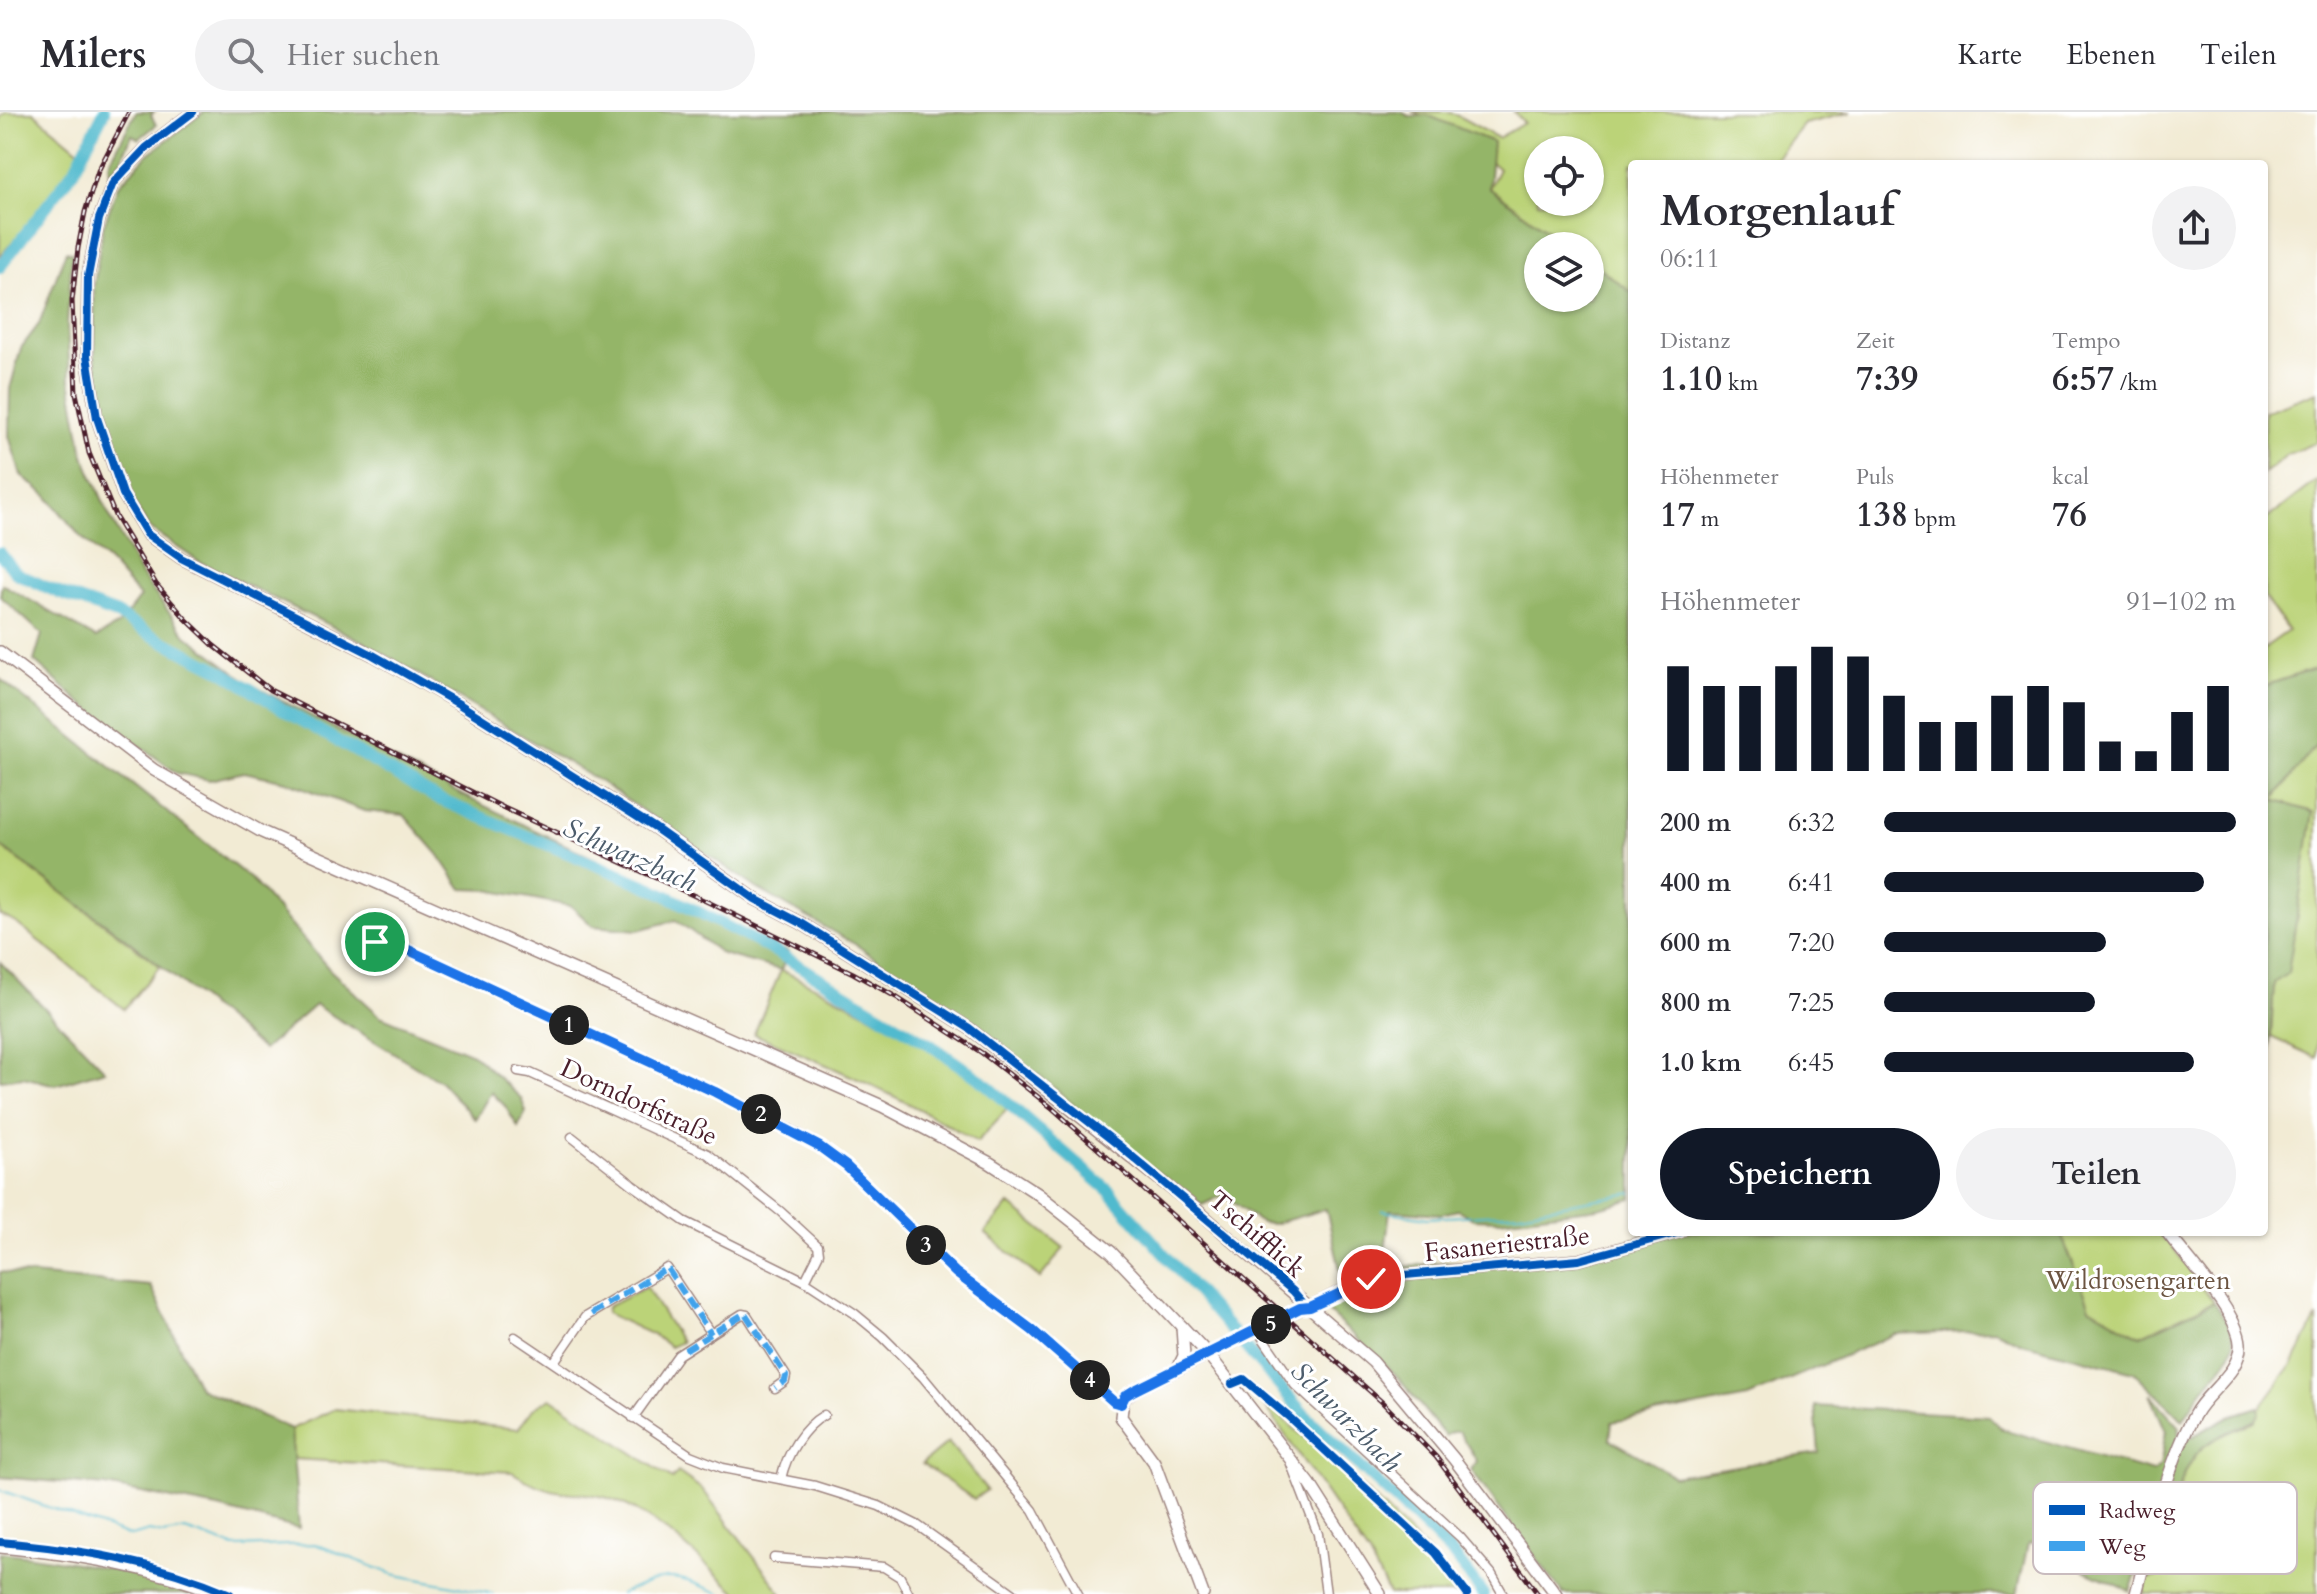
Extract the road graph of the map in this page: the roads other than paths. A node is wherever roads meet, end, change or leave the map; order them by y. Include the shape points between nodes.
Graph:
1 (193, 112) edge
2 (0, 652) edge
3 (375, 942) dead end
4 (518, 1071) dead end
5 (572, 1137) dead end
6 (1666, 1236) edge
7 (2170, 1236) edge
8 (1382, 1277) joint
9 (805, 1281) junction
10 (1308, 1306) junction
11 (1182, 1326) junction
12 (1255, 1332) junction
13 (711, 1334) junction
14 (515, 1337) dead end
15 (1208, 1354) junction
16 (554, 1362) junction
17 (1178, 1368) junction
18 (775, 1388) dead end
19 (1121, 1404) junction
20 (824, 1415) dead end
21 (633, 1418) junction
22 (1285, 1451) junction
23 (781, 1479) junction
24 (2169, 1482) edge
25 (0, 1547) edge
26 (774, 1558) dead end
27 (2142, 1574) edge
28 (221, 1594) edge
29 (909, 1594) edge
30 (1014, 1594) edge
31 (1078, 1594) edge
32 (1203, 1594) edge
33 (1326, 1594) edge
34 (1380, 1594) edge
35 (1503, 1594) edge
36 (1556, 1594) edge
37 (2136, 1594) edge

1 - 10 street, Tschifflick via 120,172 99,219 88,276 89,377 103,442 129,509 156,542 459,704 655,828 755,899 969,1028 1189,1203
2 - 11 street via 154,770 262,832 882,1106 990,1163 1111,1252
3 - 19 street via 387,940 799,1134 846,1166 956,1273
4 - 9 street, Dorndorfstraße via 712,1158 818,1246
5 - 9 street via 684,1221
6 - 8 street, Fasaneriestraße via 1579,1260
7 - 24 street via 2222,1303 2240,1348 2233,1367 2192,1419
8 - 10 street, Tschifflick
9 - 31 street via 870,1325 923,1377 1033,1510
10 - 12 street
10 - 36 street, Tschifflick via 1381,1370
11 - 15 street
11 - 17 street via 1184,1356
12 - 15 street
12 - 35 street via 1295,1385 1460,1537
13 - 16 street via 667,1268 585,1317
13 - 18 street via 747,1315 786,1376
13 - 21 street via 678,1355
14 - 16 street
15 - 17 street
15 - 22 street
16 - 21 street
17 - 19 street via 1125,1396
19 - 32 street via 1121,1417 1159,1473
20 - 23 street via 811,1424 787,1459
21 - 23 street via 679,1449 715,1465
22 - 33 street via 1318,1534
22 - 34 street
23 - 30 street via 844,1493 899,1516
25 - 28 street via 115,1563
26 - 29 street via 884,1567 900,1577
27 - 37 street

